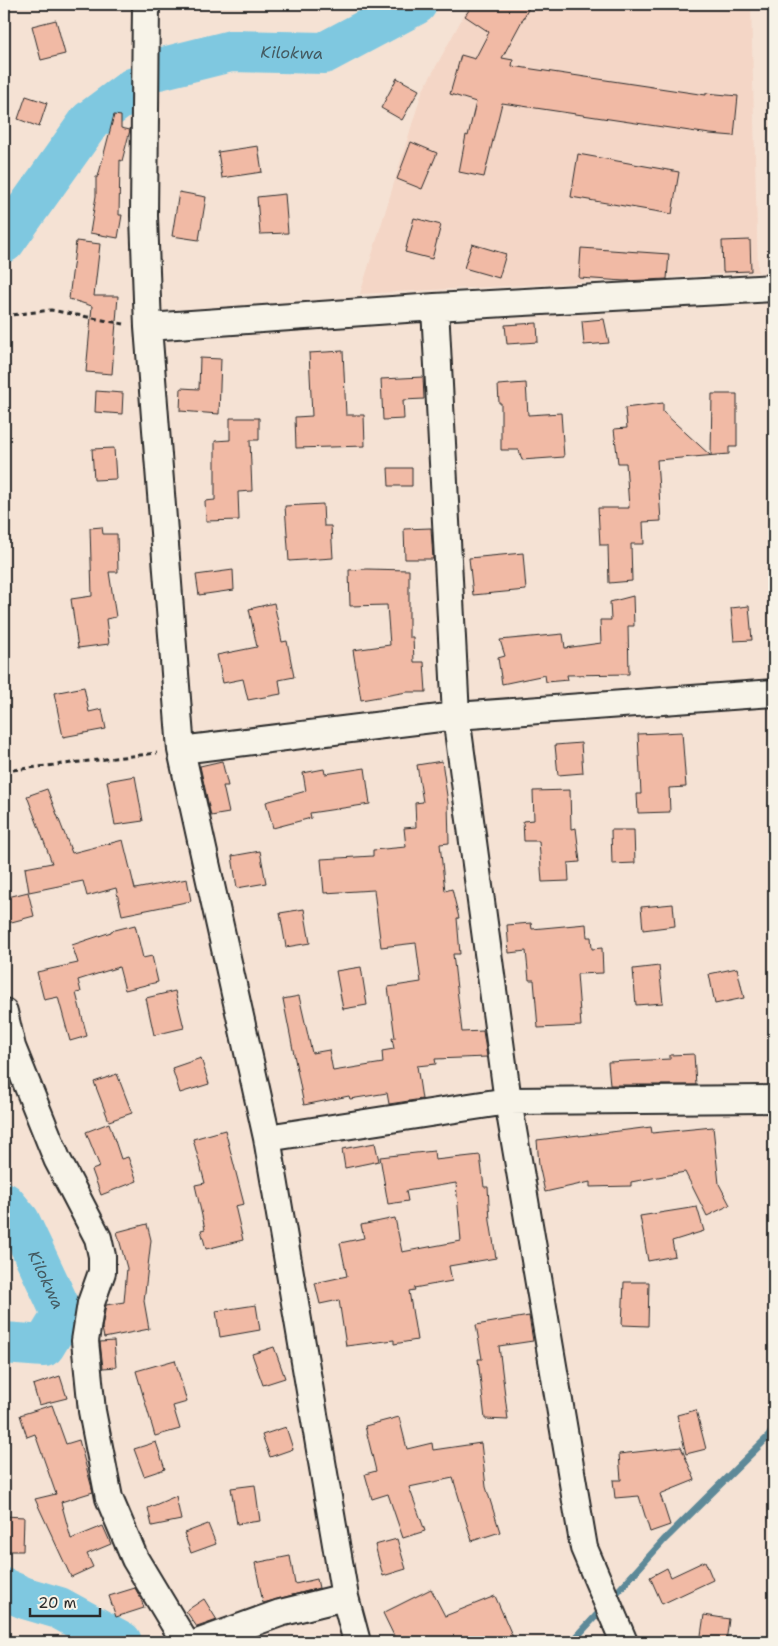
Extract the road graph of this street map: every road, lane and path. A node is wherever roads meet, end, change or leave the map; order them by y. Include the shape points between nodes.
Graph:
1 (146, 4) edge
2 (774, 288) edge
3 (435, 307) junction
4 (4, 316) edge
5 (148, 327) junction
6 (774, 693) edge
7 (456, 716) junction
8 (181, 750) junction
9 (4, 772) edge
10 (4, 1012) edge
11 (774, 1100) edge
12 (508, 1101) junction
13 (267, 1138) junction
14 (345, 1597) junction
15 (185, 1642) edge
16 (200, 1642) edge
17 (357, 1642) edge
18 (624, 1642) edge

1 - 5 street via 144,216
2 - 3 street
3 - 5 street
3 - 7 street
4 - 5 path via 51,310
5 - 8 street
6 - 7 street
7 - 8 street
7 - 12 street
8 - 9 path
8 - 13 street
10 - 15 street via 12,1047 57,1159 98,1238 102,1256 102,1272 91,1304 85,1341 92,1411 110,1498 135,1559
11 - 12 street
12 - 13 street
12 - 18 street via 584,1548
13 - 14 street
14 - 16 street via 280,1613
14 - 17 street

